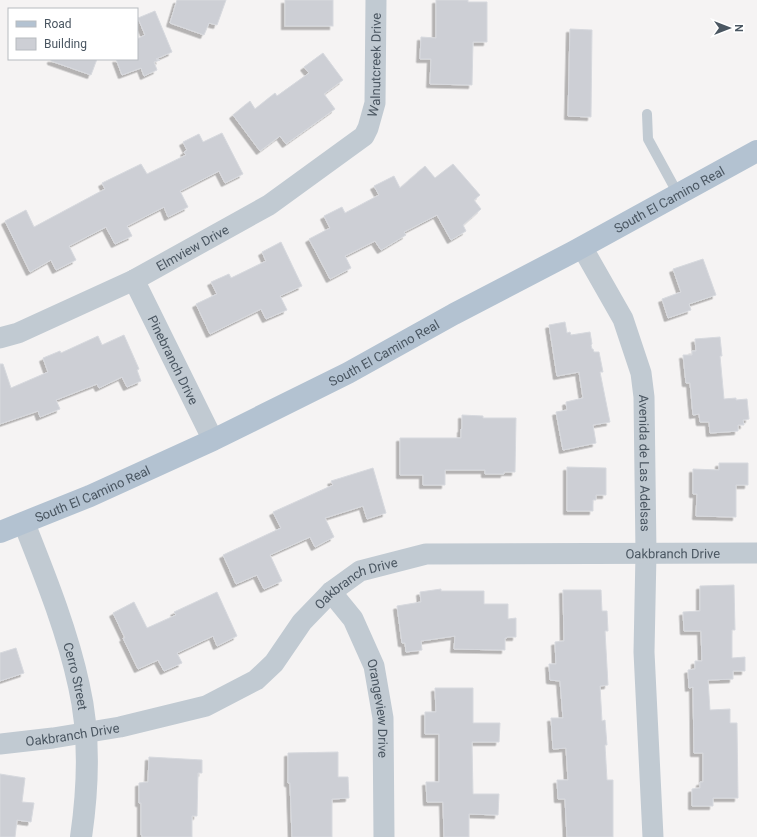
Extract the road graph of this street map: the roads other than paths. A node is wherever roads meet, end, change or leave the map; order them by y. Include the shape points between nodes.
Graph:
1 (376, 0) edge
2 (647, 114) dead end
3 (368, 128) joint
4 (757, 151) edge
5 (678, 194) junction
6 (582, 246) junction
7 (134, 280) junction
8 (0, 338) edge
9 (213, 440) junction
10 (24, 523) junction
11 (0, 532) edge
12 (646, 553) junction
13 (757, 554) edge
14 (331, 592) junction
15 (85, 733) junction
16 (0, 744) edge
17 (80, 837) edge
18 (384, 837) edge
19 (653, 837) edge

1 - 3 street, Walnutcreek Drive via 375,104
2 - 5 lane via 648,139
3 - 7 street, Elmview Drive via 364,136 268,205
4 - 5 main road, South El Camino Real
5 - 6 main road, South El Camino Real
6 - 9 main road, South El Camino Real via 348,372
6 - 12 street, Avenida de Las Adelsas via 623,319 641,372 644,397
7 - 8 street, Elmview Drive
7 - 9 street, Pinebranch Drive
9 - 10 main road, South El Camino Real
10 - 11 main road, South El Camino Real
10 - 15 street, Cerro Street via 68,644 79,687
12 - 13 street, Oakbranch Drive
12 - 14 street, Oakbranch Drive via 426,554 360,571
12 - 19 street, Avenida de Las Adelsas via 644,652
14 - 15 street, Oakbranch Drive via 302,622 274,663 256,680 206,706
14 - 18 street, Orangeview Drive via 353,619 374,666 383,718
15 - 16 street, Oakbranch Drive
15 - 17 street, Cerro Street via 85,811

